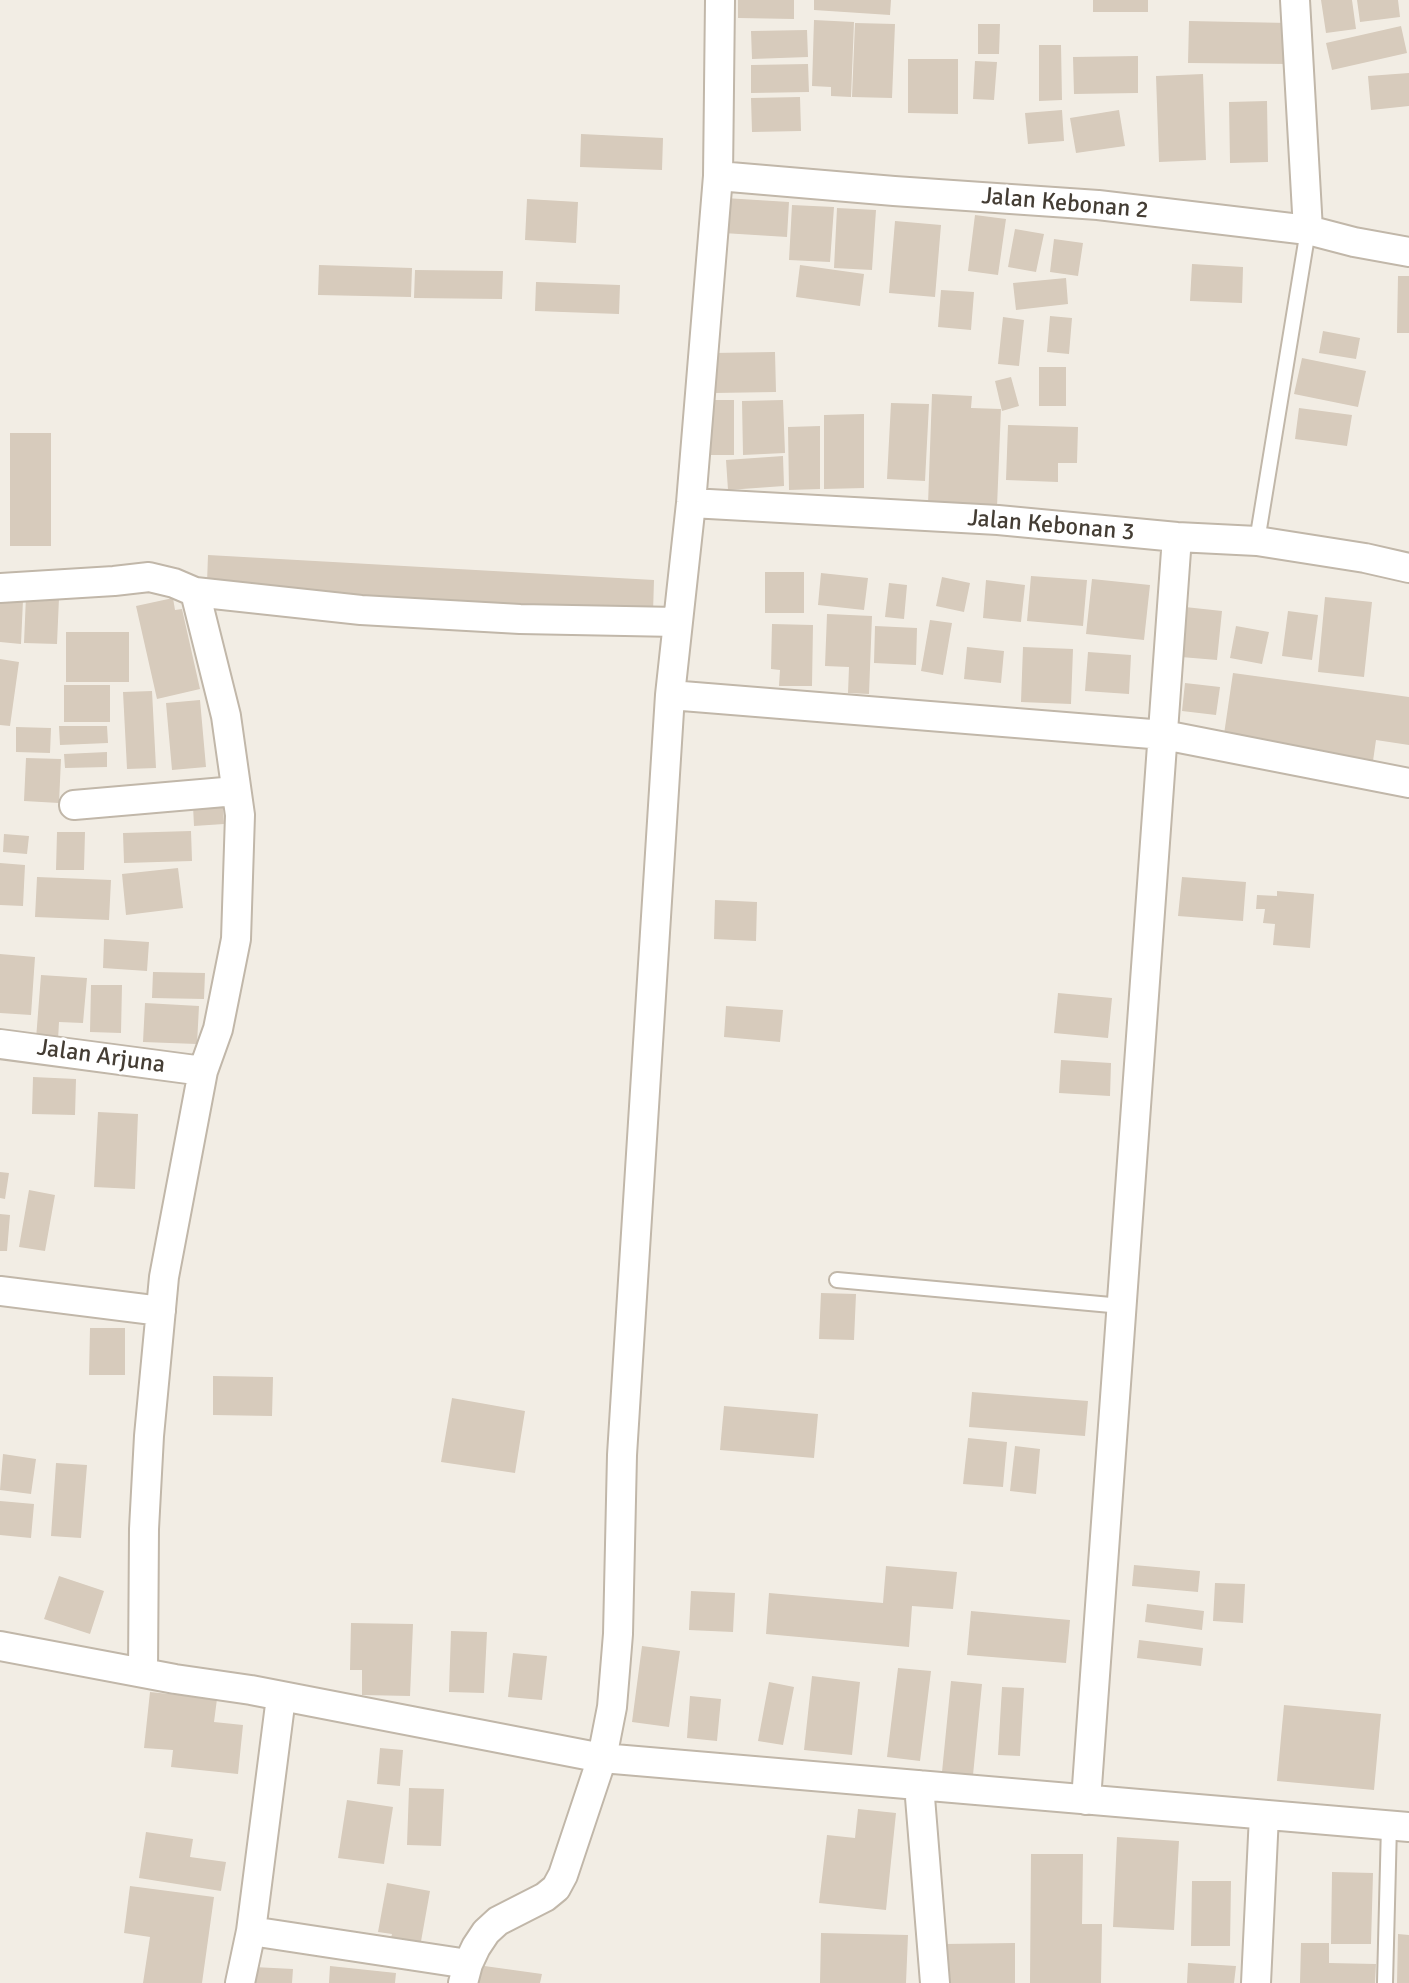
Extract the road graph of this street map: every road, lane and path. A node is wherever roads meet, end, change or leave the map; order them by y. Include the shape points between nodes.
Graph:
1 (720, 0) edge
2 (1295, 0) edge
3 (718, 176) junction
4 (1308, 230) junction
5 (1409, 252) edge
6 (691, 503) junction
7 (1177, 537) junction
8 (1257, 541) junction
9 (1409, 568) edge
10 (0, 588) edge
11 (195, 592) junction
12 (677, 622) junction
13 (670, 695) junction
14 (1164, 736) junction
15 (1409, 783) edge
16 (236, 791) junction
17 (75, 805) dead end
18 (0, 1044) edge
19 (203, 1071) junction
20 (837, 1280) dead end
21 (0, 1291) edge
22 (1122, 1306) junction
23 (161, 1311) junction
24 (0, 1646) edge
25 (143, 1672) junction
26 (281, 1697) junction
27 (602, 1758) junction
28 (919, 1785) junction
29 (1086, 1800) junction
30 (1264, 1815) junction
31 (1399, 1826) edge
32 (251, 1931) junction
33 (465, 1974) edge
34 (240, 1983) edge
35 (935, 1983) edge
36 (1256, 1983) edge
37 (1385, 1983) edge

1 - 3 street
2 - 4 street
3 - 4 street, Jalan Kebonan 2 via 1098,205
3 - 6 street
4 - 5 street, Jalan Kebonan 2
4 - 8 lane
6 - 7 street, Jalan Kebonan 3 via 998,520
6 - 12 street
7 - 8 street, Jalan Kebonan 3
7 - 14 street
8 - 9 street, Jalan Kebonan 3
10 - 11 street via 149,577
11 - 12 street via 374,611 520,620
11 - 16 street via 226,716
12 - 13 street
13 - 14 street
13 - 27 street via 623,1442 618,1634
14 - 15 street
14 - 22 street
16 - 17 street
16 - 19 street via 240,816 236,939 219,1029
18 - 19 street, Jalan Arjuna
19 - 23 street
20 - 22 lane
21 - 23 street
22 - 29 street
23 - 25 street via 144,1529
24 - 25 street
25 - 26 street
26 - 27 street
26 - 32 street
27 - 28 street
27 - 33 street via 556,1888 486,1932
28 - 29 street
28 - 35 street
29 - 30 street
30 - 31 street
30 - 36 street
31 - 37 lane
32 - 33 street
32 - 34 street

